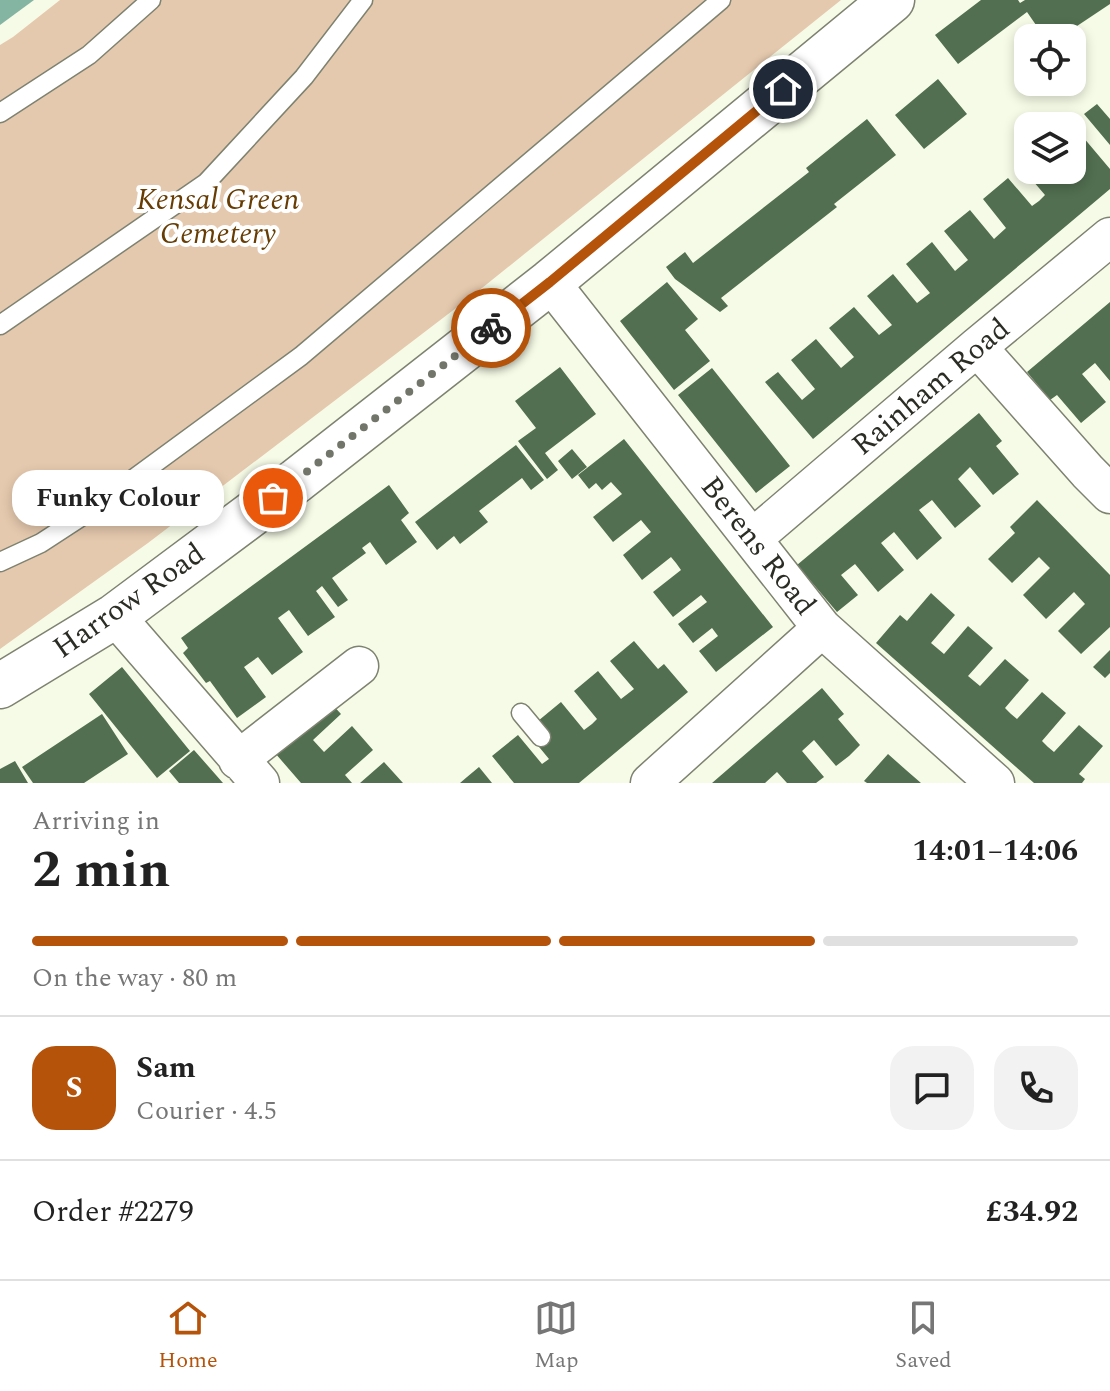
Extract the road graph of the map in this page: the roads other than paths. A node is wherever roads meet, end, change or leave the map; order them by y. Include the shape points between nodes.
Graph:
1 (151, 0) edge
2 (363, 0) edge
3 (721, 0) edge
4 (892, 0) edge
5 (0, 113) edge
6 (1110, 237) edge
7 (550, 282) junction
8 (0, 325) edge
9 (977, 347) junction
10 (1110, 494) edge
11 (753, 538) junction
12 (0, 562) edge
13 (115, 616) junction
14 (822, 628) junction
15 (359, 666) dead end
16 (0, 686) edge
17 (521, 713) dead end
18 (541, 737) dead end
19 (249, 772) edge
20 (650, 783) edge
21 (995, 783) edge

1 - 5 lane via 89,55
2 - 8 lane via 304,77 206,183
3 - 12 lane via 301,356 87,513
4 - 7 main road, Harrow Road
6 - 9 street, Rainham Road
7 - 11 street, Berens Road
7 - 13 main road, Harrow Road
9 - 10 street
9 - 11 street, Rainham Road
11 - 14 street, Berens Road
13 - 16 main road, Harrow Road
13 - 19 street
14 - 20 street
14 - 21 street, Berens Road
15 - 19 street
17 - 18 lane

